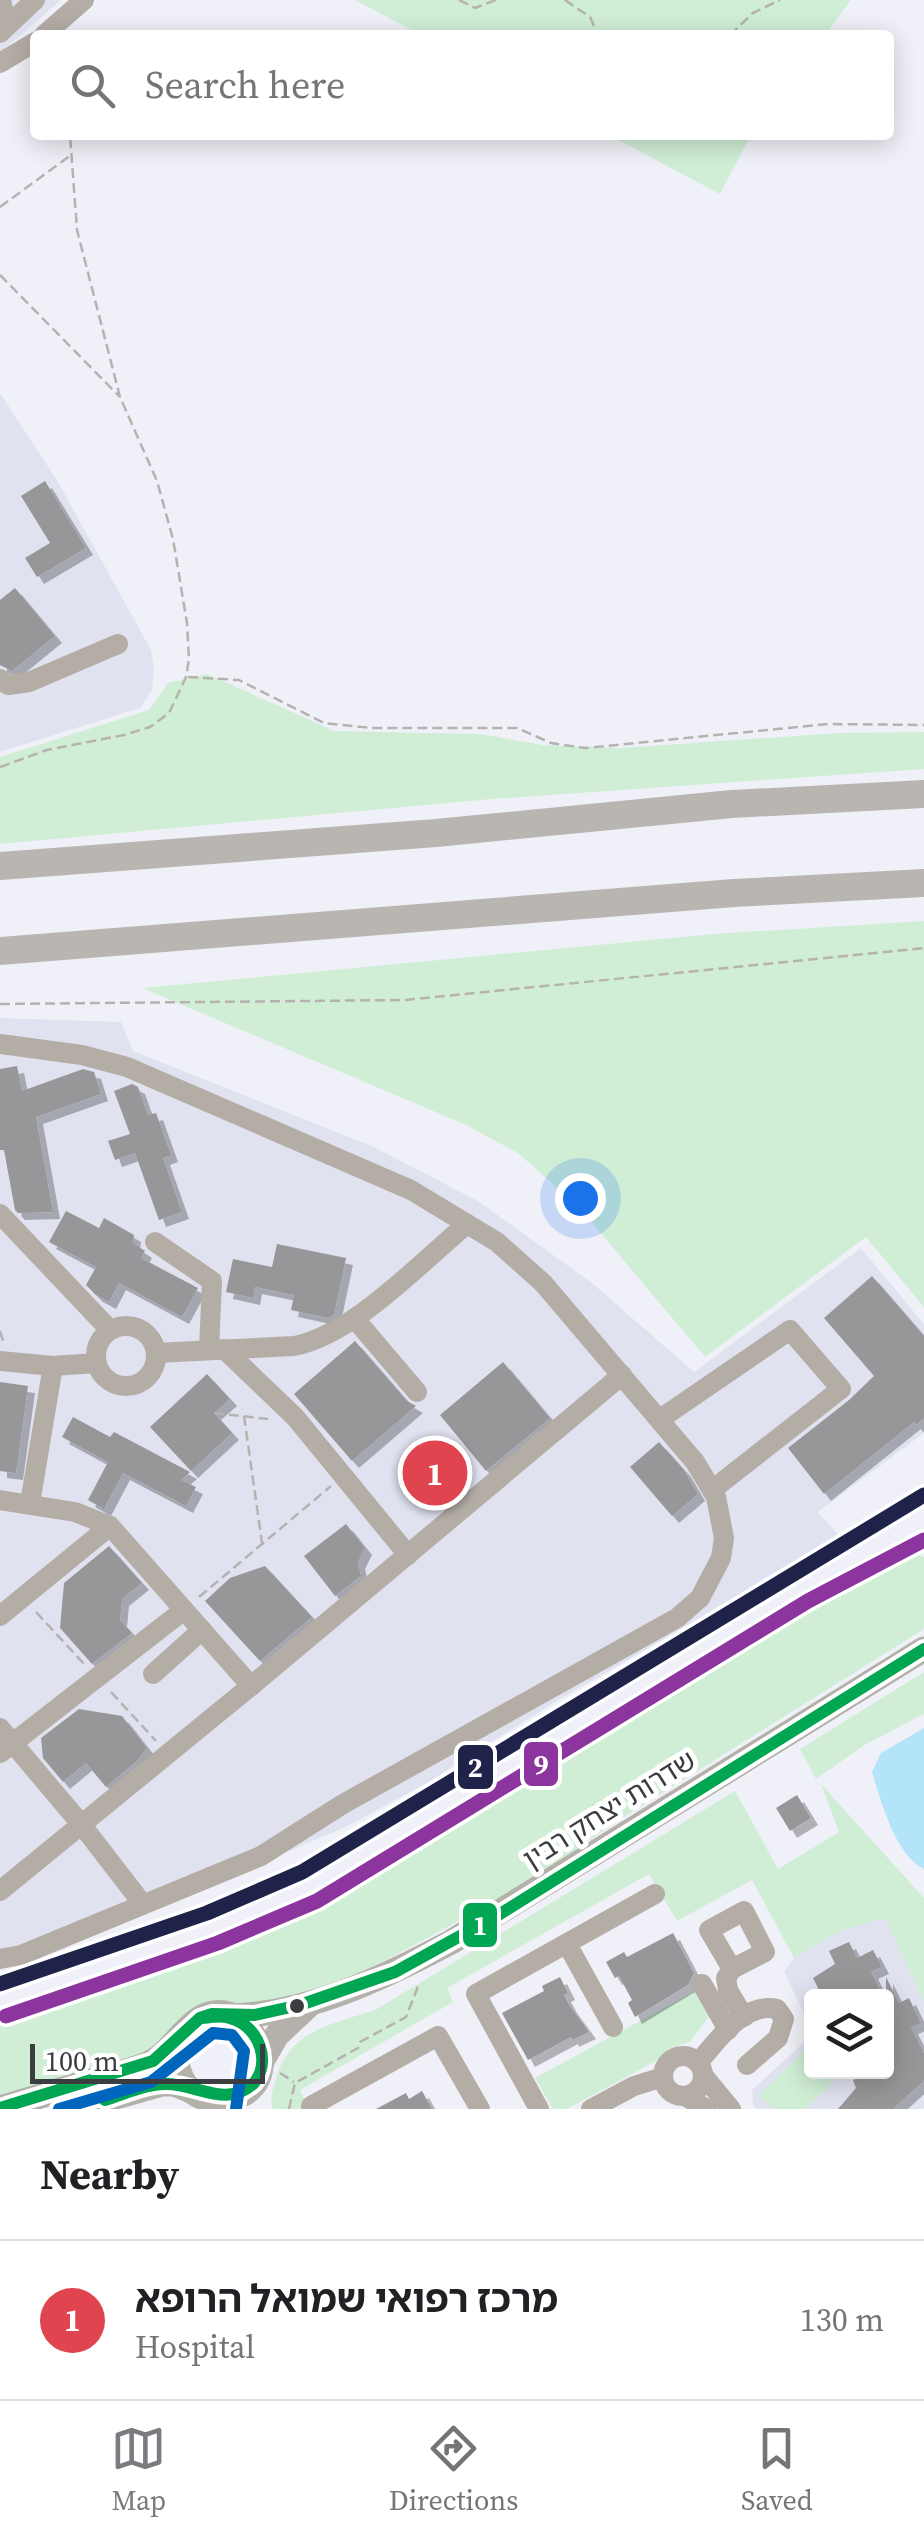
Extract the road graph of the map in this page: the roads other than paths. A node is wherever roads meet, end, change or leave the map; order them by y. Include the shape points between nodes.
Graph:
1 (1, 0) edge
2 (35, 0) edge
3 (84, 0) edge
4 (4, 29) edge
5 (50, 30) edge
6 (30, 45) edge
7 (0, 63) edge
8 (118, 644) dead end
9 (0, 679) edge
10 (924, 794) edge
11 (0, 866) edge
12 (924, 883) edge
13 (0, 951) edge
14 (0, 1044) edge
15 (0, 1214) edge
16 (467, 1224) junction
17 (155, 1242) dead end
18 (354, 1318) junction
19 (110, 1330) junction
20 (216, 1349) junction
21 (156, 1352) junction
22 (0, 1362) edge
23 (96, 1364) junction
24 (53, 1366) junction
25 (622, 1375) junction
26 (416, 1392) dead end
27 (660, 1420) junction
28 (712, 1490) junction
29 (0, 1500) edge
30 (30, 1504) junction
31 (110, 1526) junction
32 (408, 1555) junction
33 (184, 1610) junction
34 (0, 1616) edge
35 (202, 1630) junction
36 (924, 1649) edge
37 (152, 1674) dead end
38 (251, 1686) junction
39 (4, 1741) edge
40 (81, 1824) junction
41 (0, 1890) edge
42 (655, 1894) dead end
43 (142, 1903) junction
44 (567, 1944) junction
45 (0, 1959) edge
46 (732, 1969) dead end
47 (702, 1984) dead end
48 (316, 2000) junction
49 (231, 2016) junction
50 (736, 2023) junction
51 (614, 2027) dead end
52 (182, 2034) junction
53 (747, 2065) dead end
54 (700, 2069) junction
55 (259, 2070) junction
56 (663, 2077) junction
57 (685, 2096) junction
58 (208, 2100) edge
59 (311, 2106) dead end
60 (0, 2108) edge
61 (73, 2109) edge
62 (254, 2109) edge
63 (479, 2109) edge
64 (539, 2109) edge
65 (591, 2109) edge
66 (707, 2109) edge
67 (731, 2109) edge

1 - 4 street
2 - 4 street
3 - 5 street
6 - 7 street
8 - 9 street via 29,682 8,686
10 - 11 highway
12 - 13 highway
14 - 16 street via 128,1067 344,1158
15 - 19 street
16 - 18 street
16 - 25 street via 543,1283
17 - 20 street via 212,1281
18 - 20 street via 316,1342
18 - 26 street
19 - 21 street via 139,1329
19 - 23 street via 98,1344
20 - 21 street
20 - 32 street via 300,1422
21 - 23 street via 152,1372 136,1385 107,1380
22 - 24 street
23 - 24 street
24 - 30 street
25 - 27 street
25 - 32 street
27 - 28 street
27 - 28 street via 790,1330 841,1389
28 - 43 street via 722,1518 721,1558 700,1598 677,1618 261,1856
29 - 30 street
30 - 31 street
31 - 33 street
31 - 34 street
32 - 38 street
33 - 35 street
33 - 39 street
35 - 37 street
35 - 38 street
36 - 48 main road, שדרות יצחק רבין via 500,1914 412,1963
38 - 40 street
39 - 40 street
40 - 41 street
40 - 43 street
42 - 44 street
43 - 45 street
44 - 51 street
44 - 64 street via 476,1994
46 - 50 street via 726,1983
47 - 50 street
48 - 49 main road, שדרות יצחק רבין
48 - 55 main road, שדרות יצחק רבין via 277,2035
49 - 52 main road via 200,2018
49 - 55 main road via 256,2035
50 - 53 street via 762,2007 777,2009 784,2019 778,2038
50 - 54 street
52 - 58 main road via 178,2072
52 - 60 main road via 143,2066
54 - 56 street via 678,2056
54 - 57 street via 698,2089
54 - 67 street
55 - 58 main road via 237,2096
55 - 62 street
56 - 57 street via 670,2091
56 - 65 street
57 - 66 street
58 - 61 main road via 162,2084
59 - 63 street via 438,2036

